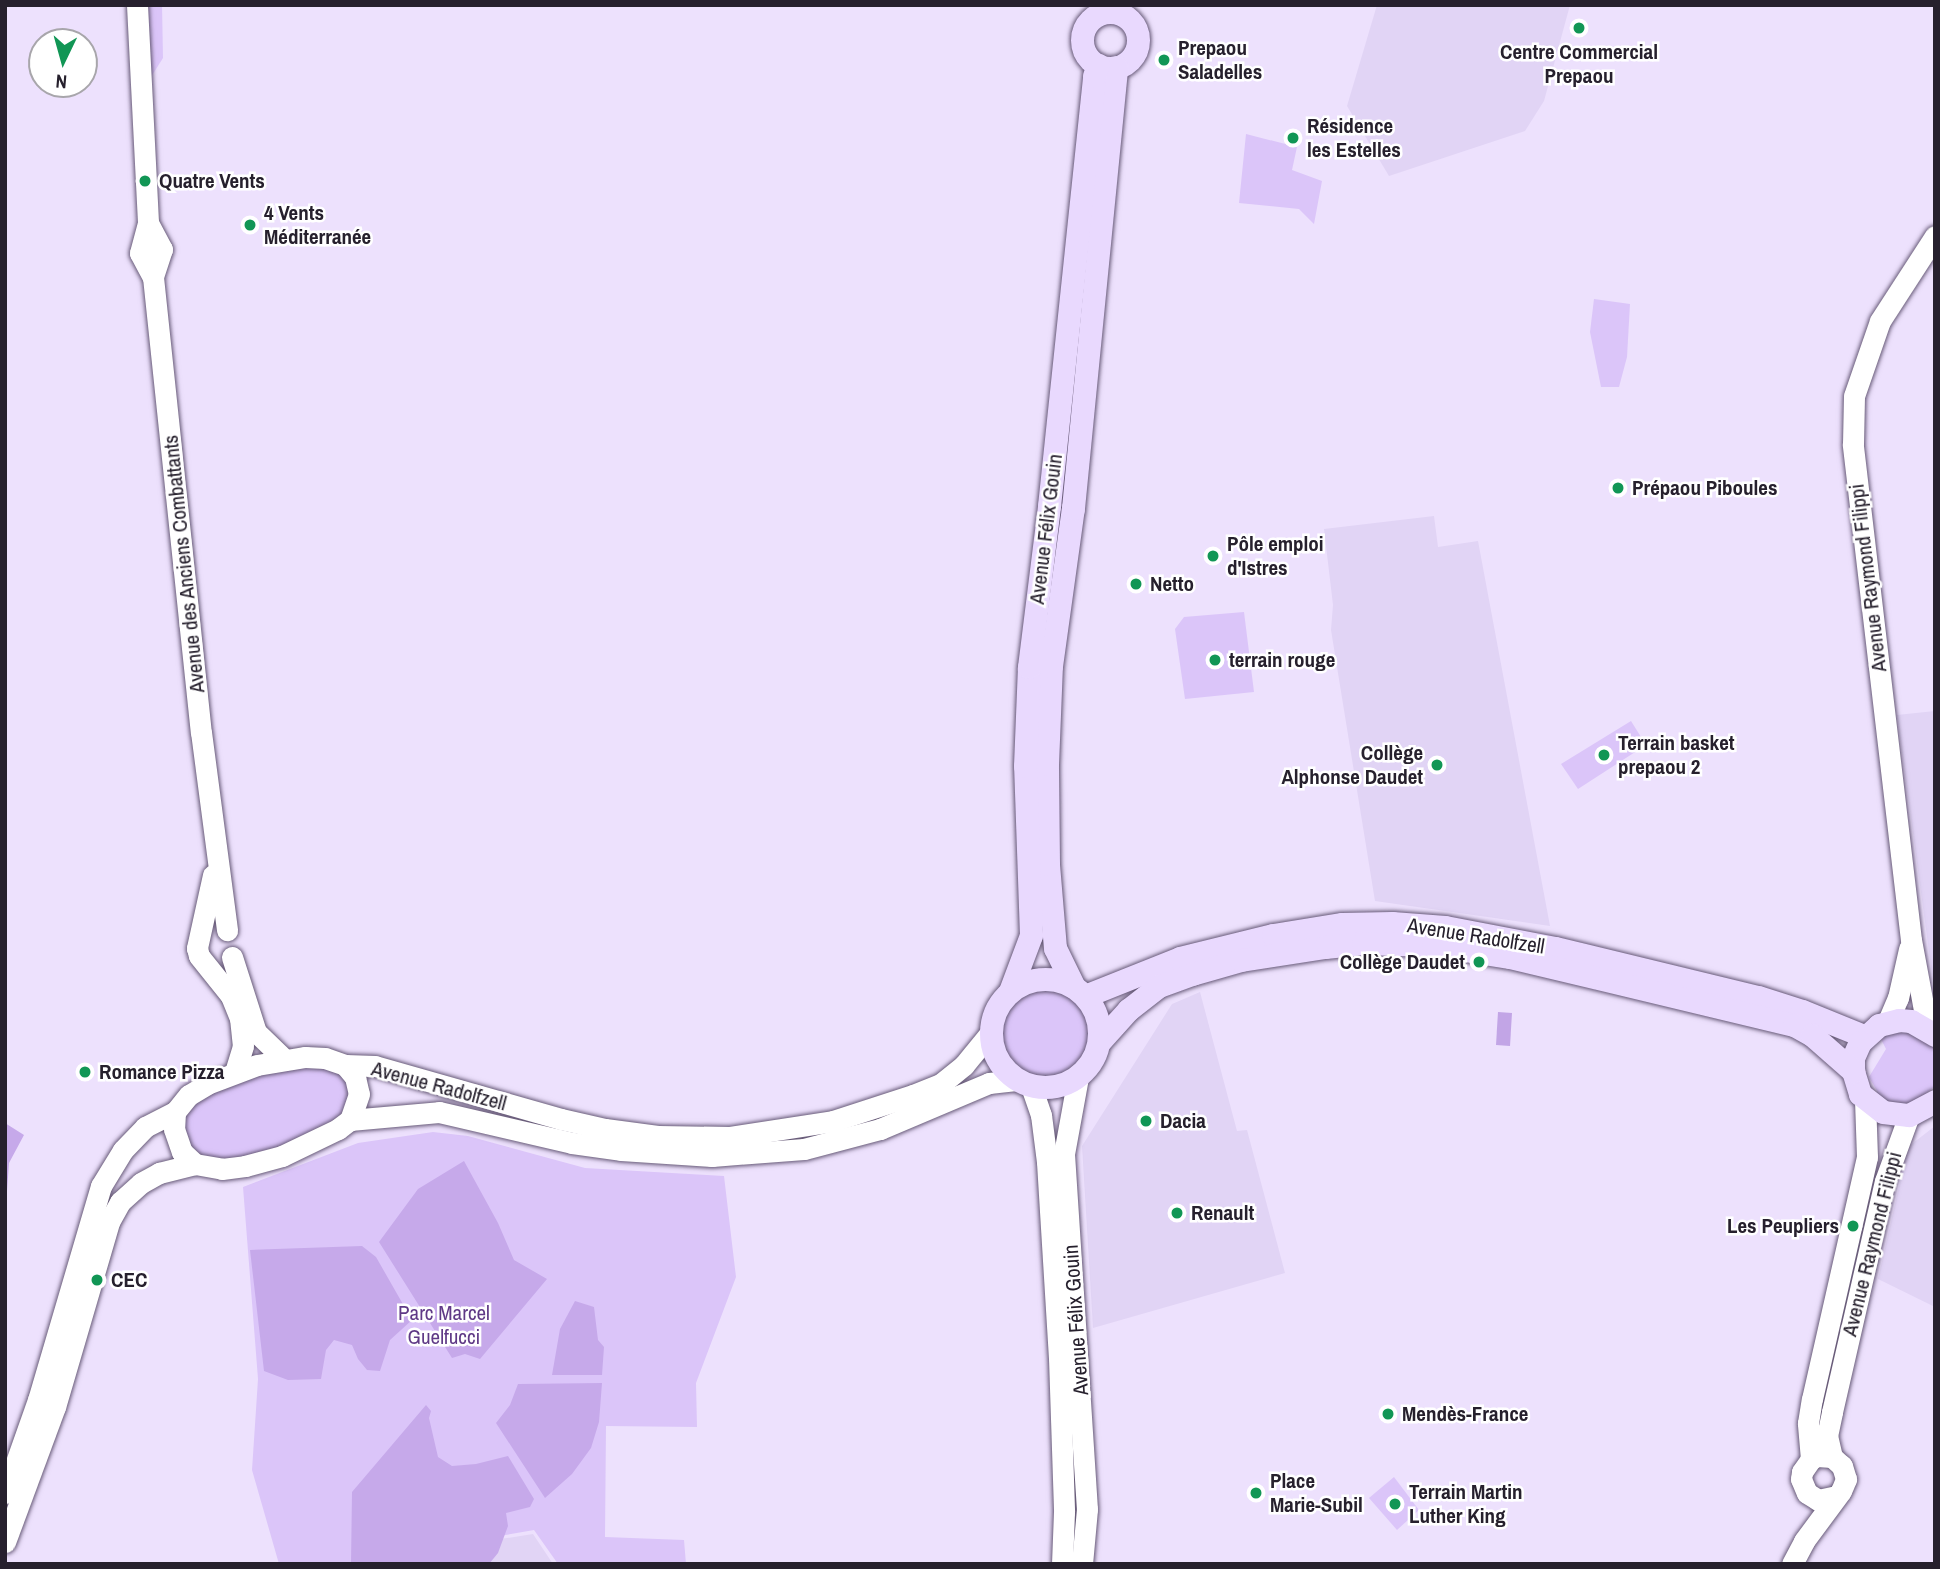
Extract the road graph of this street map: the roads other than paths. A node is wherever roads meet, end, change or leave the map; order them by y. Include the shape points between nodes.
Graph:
1 (137, 5) edge
2 (1112, 9) edge
3 (1107, 66) junction
4 (1935, 236) edge
5 (216, 852) junction
6 (227, 930) junction
7 (203, 931) junction
8 (1911, 940) junction
9 (232, 957) junction
10 (207, 963) junction
11 (1080, 991) junction
12 (1010, 992) junction
13 (1888, 1021) junction
14 (990, 1032) junction
15 (1933, 1033) edge
16 (1864, 1036) junction
17 (1100, 1041) junction
18 (285, 1060) junction
19 (345, 1065) junction
20 (1853, 1071) junction
21 (235, 1072) junction
22 (1077, 1077) junction
23 (1024, 1083) junction
24 (1865, 1100) junction
25 (1934, 1102) edge
26 (175, 1112) junction
27 (1909, 1115) junction
28 (350, 1120) junction
29 (195, 1164) junction
30 (1821, 1458) junction
31 (5, 1493) edge
32 (1807, 1493) junction
33 (1837, 1496) junction
34 (1804, 1541) junction
35 (5, 1542) edge
36 (1062, 1564) edge
37 (1083, 1564) edge
38 (1792, 1564) edge

1 - 5 main road, Avenue des Anciens Combattants via 151,250
2 - 3 main road via 1087,24 1083,32 1085,51
2 - 3 main road via 1134,25 1138,42 1132,58
3 - 11 main road, Avenue Félix Gouin via 1073,509 1051,666 1047,764 1055,948
3 - 12 main road, Avenue Félix Gouin via 1094,76 1029,667 1025,766 1031,935
4 - 8 main road, Avenue Raymond Filippi via 1880,321 1854,396 1853,444
5 - 6 main road, Avenue des Anciens Combattants
5 - 7 main road, Avenue des Anciens Combattants
6 - 7 main road via 213,927
6 - 9 main road via 234,940
7 - 10 main road via 197,948
8 - 13 main road, Avenue Raymond Filippi
8 - 15 main road, Avenue Raymond Filippi
9 - 10 main road via 222,965
9 - 18 main road via 256,1032
10 - 21 main road via 240,1018 243,1046
11 - 12 main road via 1041,979
11 - 16 main road, Avenue Radolfzell via 1180,958 1273,935 1342,924 1392,923 1511,938 1568,951 1770,1001
11 - 17 main road via 1098,1017
12 - 14 main road via 996,1010
13 - 15 main road via 1911,1021
13 - 16 main road
14 - 19 main road, Avenue Radolfzell via 964,1065 942,1083 913,1095 833,1121 730,1137 658,1136 606,1129 375,1066
14 - 23 main road via 997,1059
16 - 20 main road via 1855,1052
17 - 20 main road, Avenue Radolfzell via 1128,1010 1159,986 1192,974 1241,960 1325,947 1422,945 1510,957 1794,1026 1812,1035
17 - 22 main road via 1091,1064
18 - 19 main road, Avenue Radolfzell via 325,1058
18 - 21 main road, Avenue Radolfzell
19 - 28 main road via 355,1077 359,1094
20 - 24 main road
21 - 26 main road, Avenue Radolfzell via 189,1094
22 - 23 main road via 1056,1087
22 - 37 main road, Avenue Félix Gouin via 1064,1154 1087,1509
23 - 28 main road, Avenue Radolfzell via 989,1083 880,1129 804,1149 712,1156 572,1143 439,1112
23 - 36 main road, Avenue Félix Gouin via 1041,1115 1047,1162 1059,1357
24 - 27 main road via 1883,1112
24 - 30 main road, Avenue Raymond Filippi via 1867,1157 1808,1423
25 - 27 main road
26 - 29 main road via 174,1129 182,1152
26 - 31 main road, Avenue Radolfzell via 145,1127 123,1150 101,1186 38,1400
27 - 30 main road, Avenue Raymond Filippi via 1885,1181
28 - 29 main road, Avenue Radolfzell via 282,1156 222,1168
29 - 35 main road, Avenue Radolfzell via 141,1183 120,1202 109,1222 55,1407
30 - 32 main road via 1802,1472
30 - 33 main road via 1845,1472
32 - 33 main road via 1818,1500
32 - 34 main road
33 - 34 main road
34 - 38 main road

